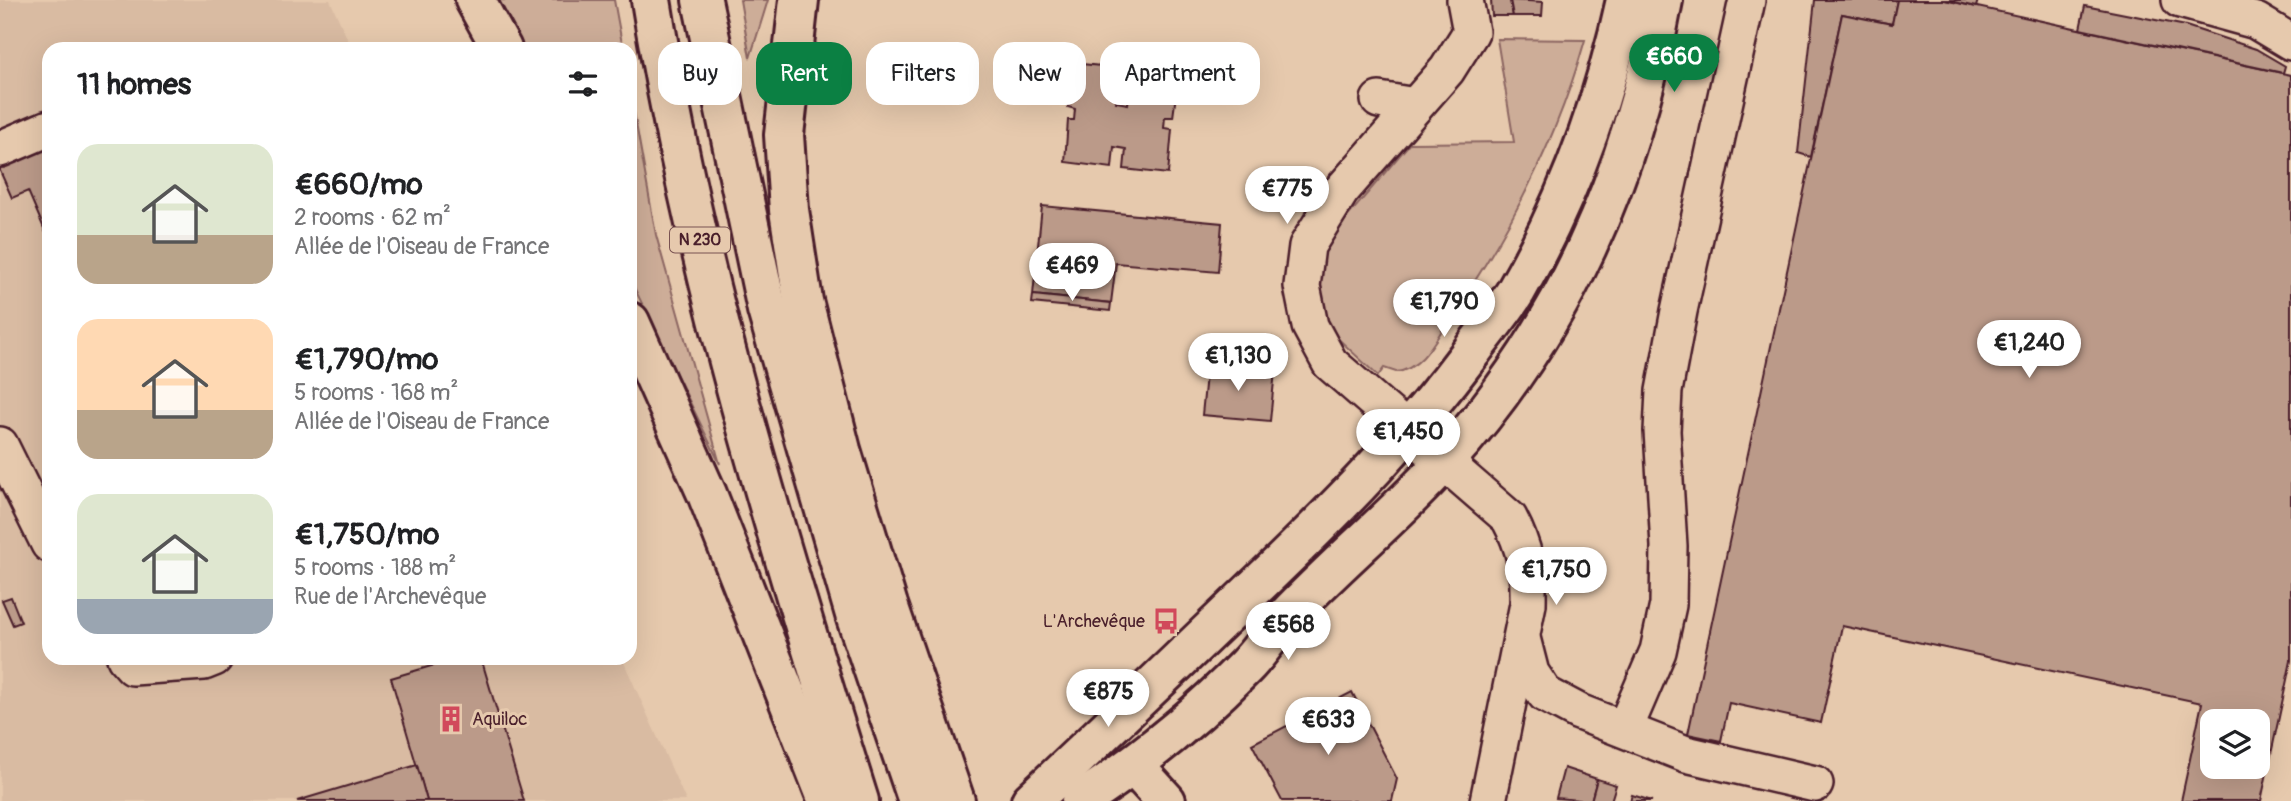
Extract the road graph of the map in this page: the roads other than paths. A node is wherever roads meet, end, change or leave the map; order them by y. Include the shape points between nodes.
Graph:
1 (475, 0) edge
2 (651, 0) edge
3 (702, 0) edge
4 (799, 0) edge
5 (1465, 0) edge
6 (1626, 0) edge
7 (1663, 0) edge
8 (1747, 0) edge
9 (2180, 0) edge
10 (498, 42) edge
11 (2291, 42) edge
12 (1379, 100) dead end
13 (1415, 106) junction
14 (42, 131) edge
15 (0, 149) edge
16 (637, 337) edge
17 (1409, 432) junction
18 (0, 445) edge
19 (1444, 462) junction
20 (42, 530) edge
21 (1522, 637) junction
22 (131, 665) edge
23 (161, 665) edge
24 (1625, 728) junction
25 (1072, 763) junction
26 (1134, 766) junction
27 (1815, 784) dead end
28 (1037, 795) edge
29 (828, 801) edge
30 (859, 801) edge
31 (918, 801) edge
32 (955, 801) edge
33 (1082, 801) edge
34 (1166, 801) edge
35 (1488, 801) edge

1 - 10 main road
2 - 30 main road, N 230 via 716,321
3 - 31 main road, N 230 via 767,310 856,618
4 - 32 main road via 784,135 789,210 803,301 841,450 888,605
5 - 13 street via 1471,32 1447,70
6 - 17 main road via 1588,140 1557,212 1514,293
7 - 19 main road via 1651,65 1624,159 1592,238 1552,318
8 - 24 street via 1664,391 1668,605 1658,651
9 - 11 street via 2256,20
12 - 13 street
13 - 17 street via 1341,191 1307,246 1302,286 1310,326 1330,363
14 - 15 street
16 - 29 main road via 707,494
17 - 19 street
17 - 25 main road via 1349,498
18 - 20 street
19 - 21 street via 1509,518 1522,543 1529,571
19 - 26 main road via 1285,619 1246,667
21 - 24 street via 1531,673 1545,694
21 - 35 street
22 - 23 street
24 - 27 street via 1686,754
25 - 26 main road via 1096,758 1123,760
25 - 28 main road
26 - 33 main road
26 - 34 main road

